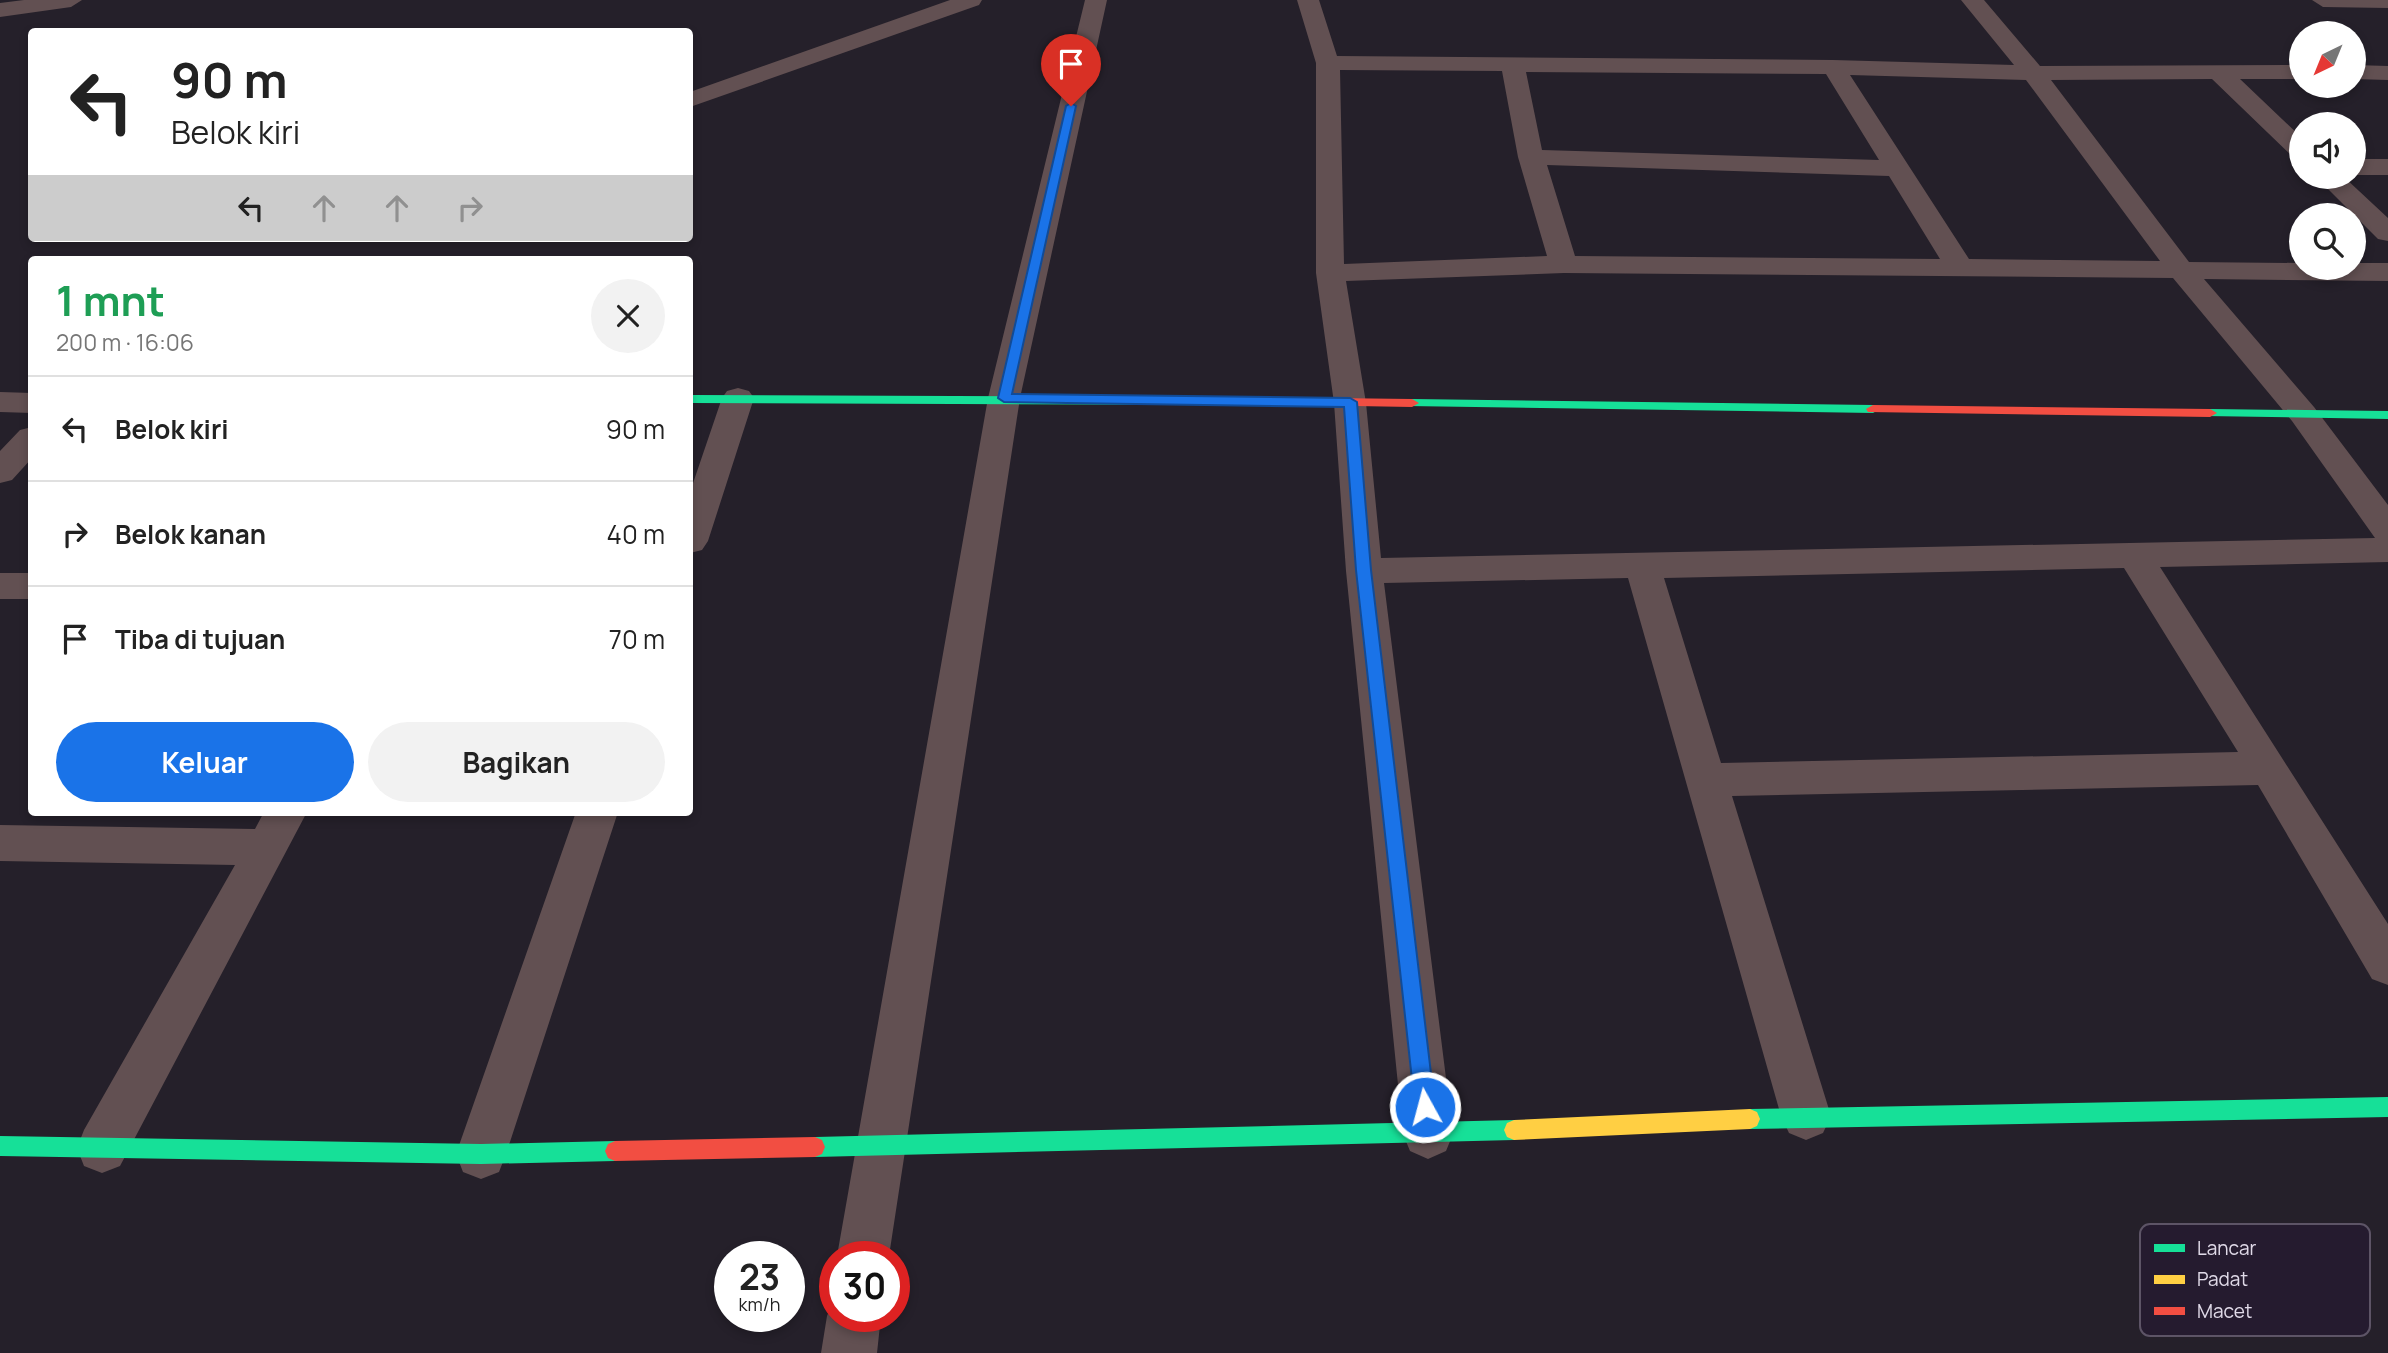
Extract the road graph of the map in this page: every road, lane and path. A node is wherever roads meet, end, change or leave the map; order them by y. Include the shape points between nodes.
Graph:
1 (71, 0) edge
2 (971, 0) edge
3 (1096, 0) edge
4 (1308, 0) edge
5 (1972, 0) edge
6 (2323, 0) edge
7 (2388, 1) edge
8 (0, 10) edge
9 (1328, 63) junction
10 (1513, 65) junction
11 (1833, 68) junction
12 (2217, 71) junction
13 (2289, 72) edge
14 (2366, 72) edge
15 (2388, 73) edge
16 (2033, 74) junction
17 (693, 99) edge
18 (2289, 140) edge
19 (1531, 157) junction
20 (2366, 167) edge
21 (2388, 167) edge
22 (1896, 168) junction
23 (2342, 189) edge
24 (2388, 233) edge
25 (1564, 264) junction
26 (1960, 268) junction
27 (2182, 271) junction
28 (2388, 272) edge
29 (1331, 273) junction
30 (738, 398) junction
31 (1004, 398) junction
32 (693, 399) edge
33 (0, 402) edge
34 (1350, 402) junction
35 (28, 403) edge
36 (2303, 414) junction
37 (2388, 415) edge
38 (28, 441) edge
39 (0, 472) edge
40 (2388, 530) edge
41 (693, 532) edge
42 (2388, 550) edge
43 (2134, 555) junction
44 (1642, 565) junction
45 (1364, 570) junction
46 (0, 586) edge
47 (28, 586) edge
48 (2269, 768) junction
49 (1706, 780) junction
50 (596, 816) edge
51 (276, 829) edge
52 (0, 843) edge
53 (2388, 964) edge
54 (2388, 1107) edge
55 (1806, 1116) junction
56 (1428, 1134) junction
57 (0, 1146) edge
58 (880, 1146) junction
59 (102, 1148) junction
60 (481, 1154) junction
61 (865, 1241) edge
62 (852, 1332) edge
63 (849, 1353) edge

1 - 8 street
2 - 17 street
3 - 31 street
4 - 9 street
5 - 16 street
6 - 7 street
9 - 10 street
9 - 29 street
10 - 11 street
10 - 19 street
11 - 16 street
11 - 22 street
12 - 13 street
12 - 16 street
12 - 18 street
14 - 15 street
16 - 27 street
19 - 22 street
19 - 25 street
20 - 21 street
22 - 26 street
23 - 24 street
25 - 26 street
25 - 29 street
26 - 27 street
27 - 28 street
27 - 36 street
29 - 34 street
30 - 31 street
30 - 32 street
30 - 41 street
31 - 34 street
31 - 58 street
33 - 35 street
34 - 36 street
34 - 45 street
36 - 37 street
36 - 40 street
38 - 39 street
42 - 43 street
43 - 44 street
43 - 48 street
44 - 45 street
44 - 49 street
45 - 56 street
46 - 47 street
48 - 49 street
48 - 53 street
49 - 55 street
50 - 60 street
51 - 52 street
51 - 59 street
54 - 55 street
55 - 56 street
56 - 58 street
57 - 59 street
58 - 60 street
58 - 61 street
59 - 60 street
62 - 63 street

